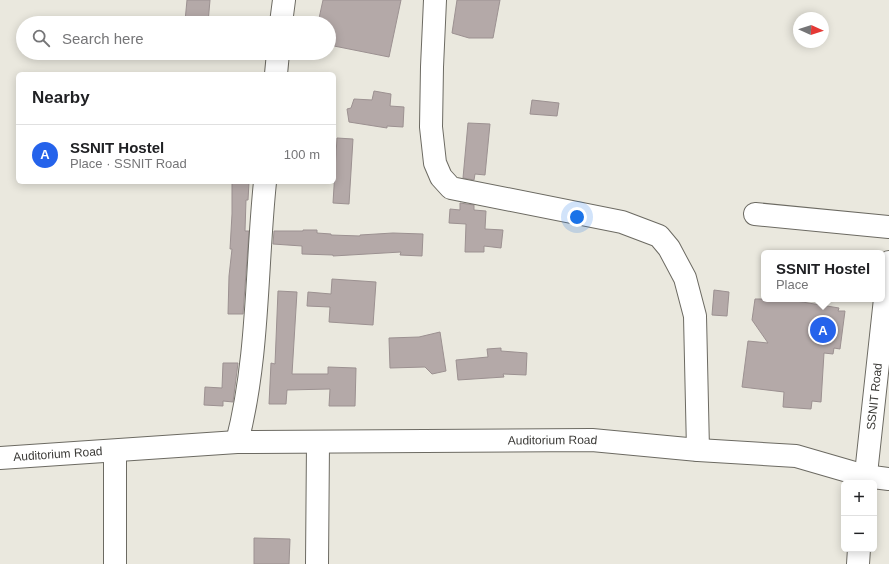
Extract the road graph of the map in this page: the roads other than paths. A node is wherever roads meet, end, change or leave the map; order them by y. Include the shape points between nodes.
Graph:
1 (284, 0) edge
2 (435, 0) edge
3 (282, 16) edge
4 (277, 60) edge
5 (276, 72) edge
6 (265, 184) edge
7 (755, 214) dead end
8 (889, 227) edge
9 (889, 262) edge
10 (885, 298) edge
11 (885, 302) edge
12 (237, 442) junction
13 (318, 443) junction
14 (698, 450) junction
15 (115, 451) junction
16 (0, 458) edge
17 (889, 479) edge
18 (865, 480) edge
19 (859, 552) edge
20 (115, 564) edge
21 (317, 564) edge
22 (858, 564) edge

1 - 3 street
2 - 14 street via 431,127 435,163 441,177 450,188 622,222 659,236 669,248 685,278 695,316
4 - 5 street
6 - 12 street via 253,345
7 - 8 street
9 - 10 street, SSNIT Road
11 - 18 street, SSNIT Road
12 - 13 street, Auditorium Road
12 - 15 street, Auditorium Road
13 - 14 street, Auditorium Road via 592,440
13 - 21 street
14 - 18 street, Auditorium Road via 796,456
15 - 16 street, Auditorium Road
15 - 20 street
17 - 18 street, Auditorium Road
19 - 22 street

